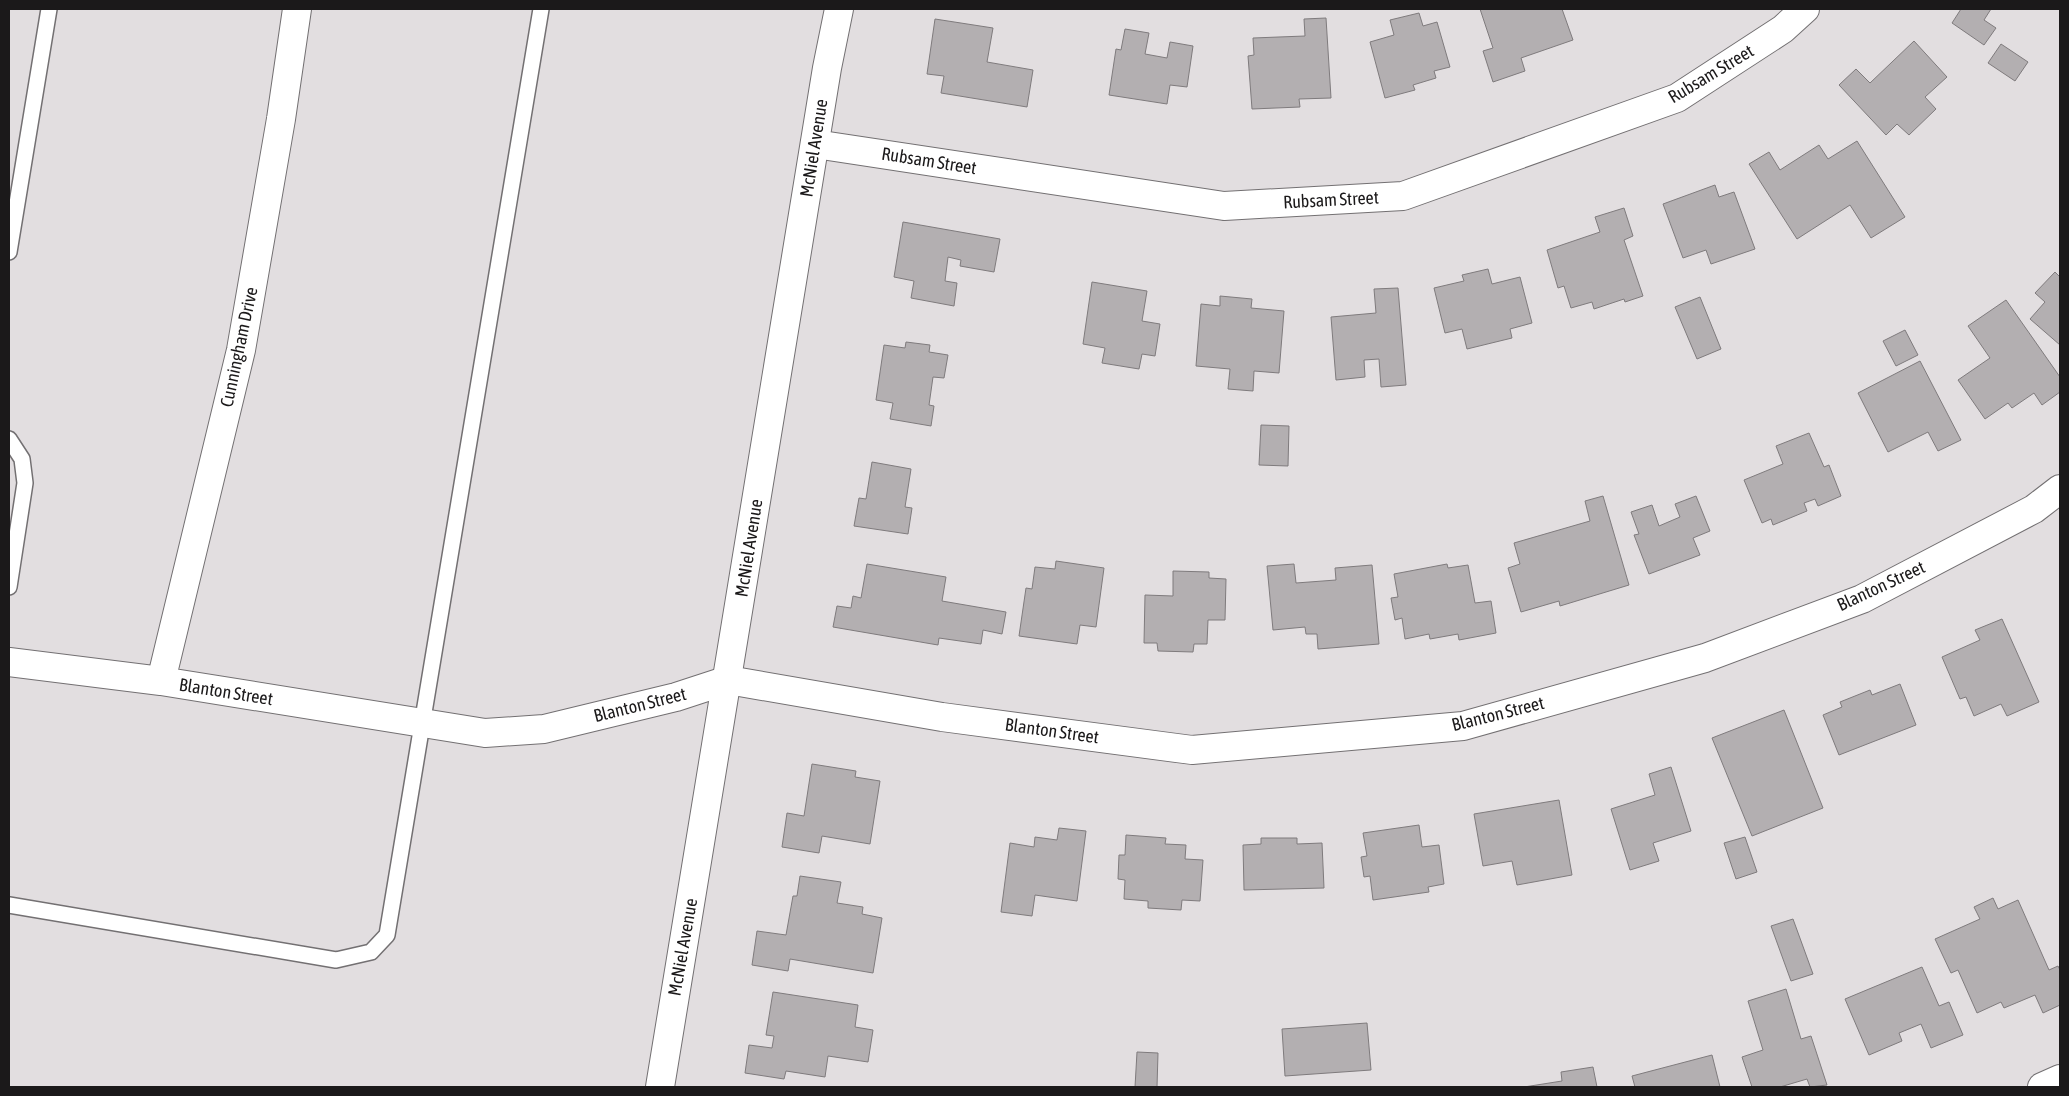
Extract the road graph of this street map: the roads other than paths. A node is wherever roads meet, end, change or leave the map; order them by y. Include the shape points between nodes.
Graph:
1 (49, 9) edge
2 (297, 9) edge
3 (541, 9) edge
4 (839, 9) edge
5 (1806, 9) edge
6 (815, 144) junction
7 (9, 252) edge
8 (9, 439) edge
9 (2060, 489) edge
10 (9, 587) edge
11 (9, 662) edge
12 (728, 680) junction
13 (160, 681) junction
14 (422, 723) junction
15 (9, 905) edge
16 (2060, 1079) edge
17 (660, 1087) edge
18 (2042, 1087) edge

1 - 7 lane
2 - 13 street, Cunningham Drive via 241,350
3 - 14 lane
4 - 6 street, McNiel Avenue
5 - 6 street, Rubsam Street via 1783,29 1677,98 1403,196 1224,206
6 - 12 street, McNiel Avenue
8 - 10 lane via 22,459 25,484
9 - 12 street, Blanton Street via 2034,509 1862,599 1705,658 1464,726 1192,750 942,716
11 - 13 street, Blanton Street
12 - 14 street, Blanton Street via 676,698 544,729 485,733
12 - 17 street, McNiel Avenue
13 - 14 street, Blanton Street
14 - 15 lane via 387,935 372,952 336,960
16 - 18 street

